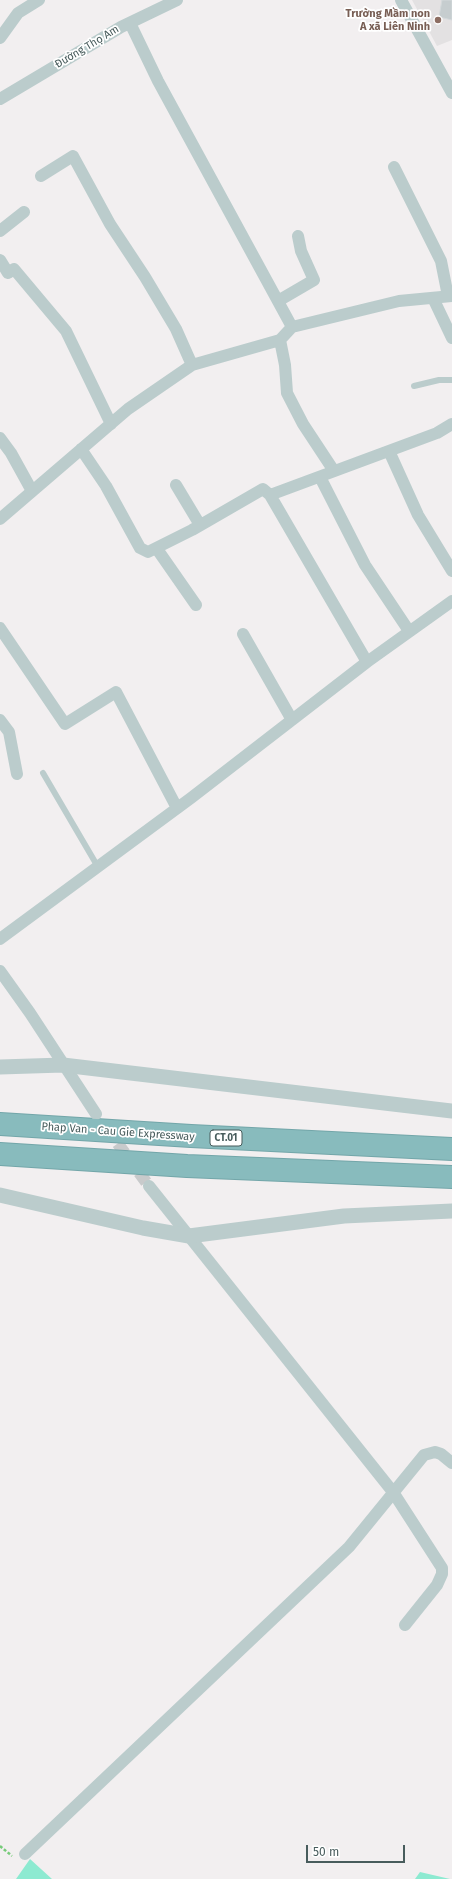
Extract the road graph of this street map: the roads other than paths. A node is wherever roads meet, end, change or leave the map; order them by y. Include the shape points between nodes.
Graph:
1 (39, 0) edge
2 (177, 0) edge
3 (401, 0) edge
4 (130, 23) junction
5 (0, 38) edge
6 (452, 93) edge
7 (0, 99) edge
8 (394, 167) dead end
9 (40, 176) dead end
10 (24, 212) dead end
11 (0, 231) edge
12 (298, 236) dead end
13 (0, 260) edge
14 (450, 296) edge
15 (433, 298) junction
16 (278, 302) junction
17 (292, 327) junction
18 (452, 338) edge
19 (280, 340) junction
20 (192, 365) junction
21 (452, 380) edge
22 (414, 386) dead end
23 (111, 424) junction
24 (452, 424) edge
25 (0, 438) edge
26 (81, 449) junction
27 (389, 451) junction
28 (334, 471) junction
29 (320, 476) junction
30 (176, 485) dead end
31 (32, 491) junction
32 (270, 495) junction
33 (0, 519) edge
34 (200, 525) junction
35 (156, 549) junction
36 (452, 571) edge
37 (452, 601) edge
38 (196, 605) dead end
39 (0, 628) edge
40 (410, 631) junction
41 (243, 634) dead end
42 (367, 662) junction
43 (0, 720) edge
44 (292, 720) junction
45 (43, 773) dead end
46 (17, 774) dead end
47 (177, 808) junction
48 (98, 866) junction
49 (0, 939) edge
50 (0, 971) edge
51 (63, 1065) junction
52 (0, 1066) edge
53 (452, 1111) edge
54 (96, 1114) dead end
55 (0, 1124) edge
56 (452, 1149) edge
57 (0, 1154) edge
58 (452, 1177) edge
59 (149, 1186) tunnel mouth
60 (0, 1195) edge
61 (452, 1211) edge
62 (190, 1236) junction
63 (452, 1463) edge
64 (394, 1492) junction
65 (405, 1626) dead end
66 (24, 1854) dead end

1 - 5 street via 18,13
2 - 4 street, Đường Thọ Am
3 - 6 street
4 - 7 street, Đường Thọ Am
4 - 16 street via 158,81
8 - 14 street via 442,261
9 - 20 street via 73,156 110,224 176,329
10 - 11 street
12 - 16 street via 301,252 314,280
13 - 23 street via 8,273 14,269 66,331
14 - 15 street
15 - 17 street via 399,301
15 - 18 street
16 - 17 street
17 - 19 street
19 - 20 street
19 - 28 street via 287,393 303,424
20 - 23 street via 128,409
21 - 22 lane via 439,380
23 - 26 street
24 - 27 street via 437,433
25 - 31 street
26 - 31 street
26 - 35 street via 106,486 140,548 148,552
27 - 28 street
27 - 36 street via 418,515
28 - 29 street
29 - 32 street
29 - 40 street via 365,565
30 - 34 street
31 - 33 street
32 - 34 street via 263,489
32 - 42 street
34 - 35 street
35 - 38 street
37 - 40 street
39 - 47 street via 65,724 116,692
40 - 42 street
41 - 44 street
42 - 44 street
43 - 46 street via 9,732
44 - 47 street
45 - 48 lane
47 - 48 street
48 - 49 street
50 - 51 street
51 - 52 street
51 - 53 street
51 - 54 street
55 - 56 highway, Phap Van - Cau Gie Expressway / CT.01
57 - 58 highway via 187,1166
59 - 62 street
60 - 62 street via 143,1228
61 - 62 street via 344,1216
62 - 64 street
63 - 64 street via 435,1452 424,1455
64 - 65 street via 442,1568 437,1585
64 - 66 street via 349,1547

